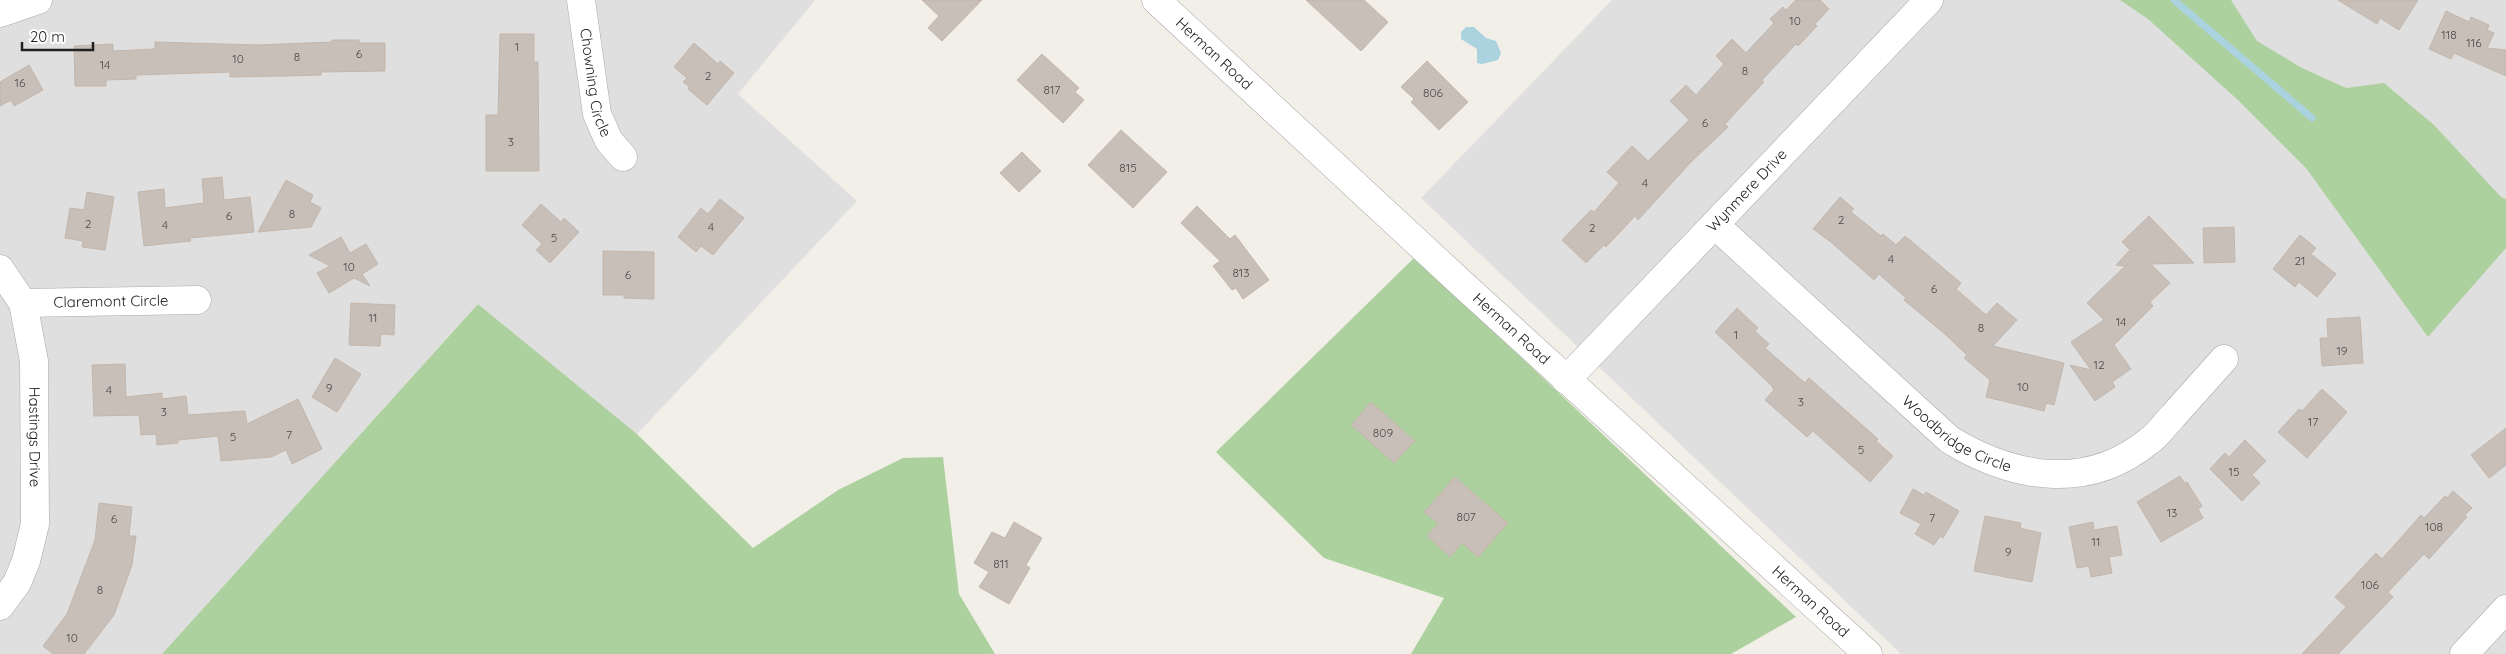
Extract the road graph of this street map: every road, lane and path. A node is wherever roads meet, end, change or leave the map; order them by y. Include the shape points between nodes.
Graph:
1 (38, 0) edge
2 (581, 0) edge
3 (1156, 0) edge
4 (1929, 0) edge
5 (0, 13) edge
6 (624, 157) dead end
7 (1715, 225) junction
8 (0, 269) edge
9 (197, 300) dead end
10 (23, 303) junction
11 (2224, 359) dead end
12 (1566, 380) junction
13 (0, 606) edge
14 (2506, 609) edge
15 (1868, 654) edge
16 (2464, 654) edge

1 - 5 street
2 - 6 street, Chowning Circle via 597,114 609,141
3 - 12 street, Herman Road
4 - 7 street, Wynmere Drive
7 - 11 street, Woodbridge Circle via 1950,440 1973,454 2014,470 2069,474 2099,468 2123,458 2150,441
7 - 12 street, Wynmere Drive
8 - 10 street, Hastings Drive
9 - 10 street, Claremont Circle
10 - 13 street, Hastings Drive via 34,361 35,524 17,583
12 - 15 street, Herman Road
14 - 16 street

